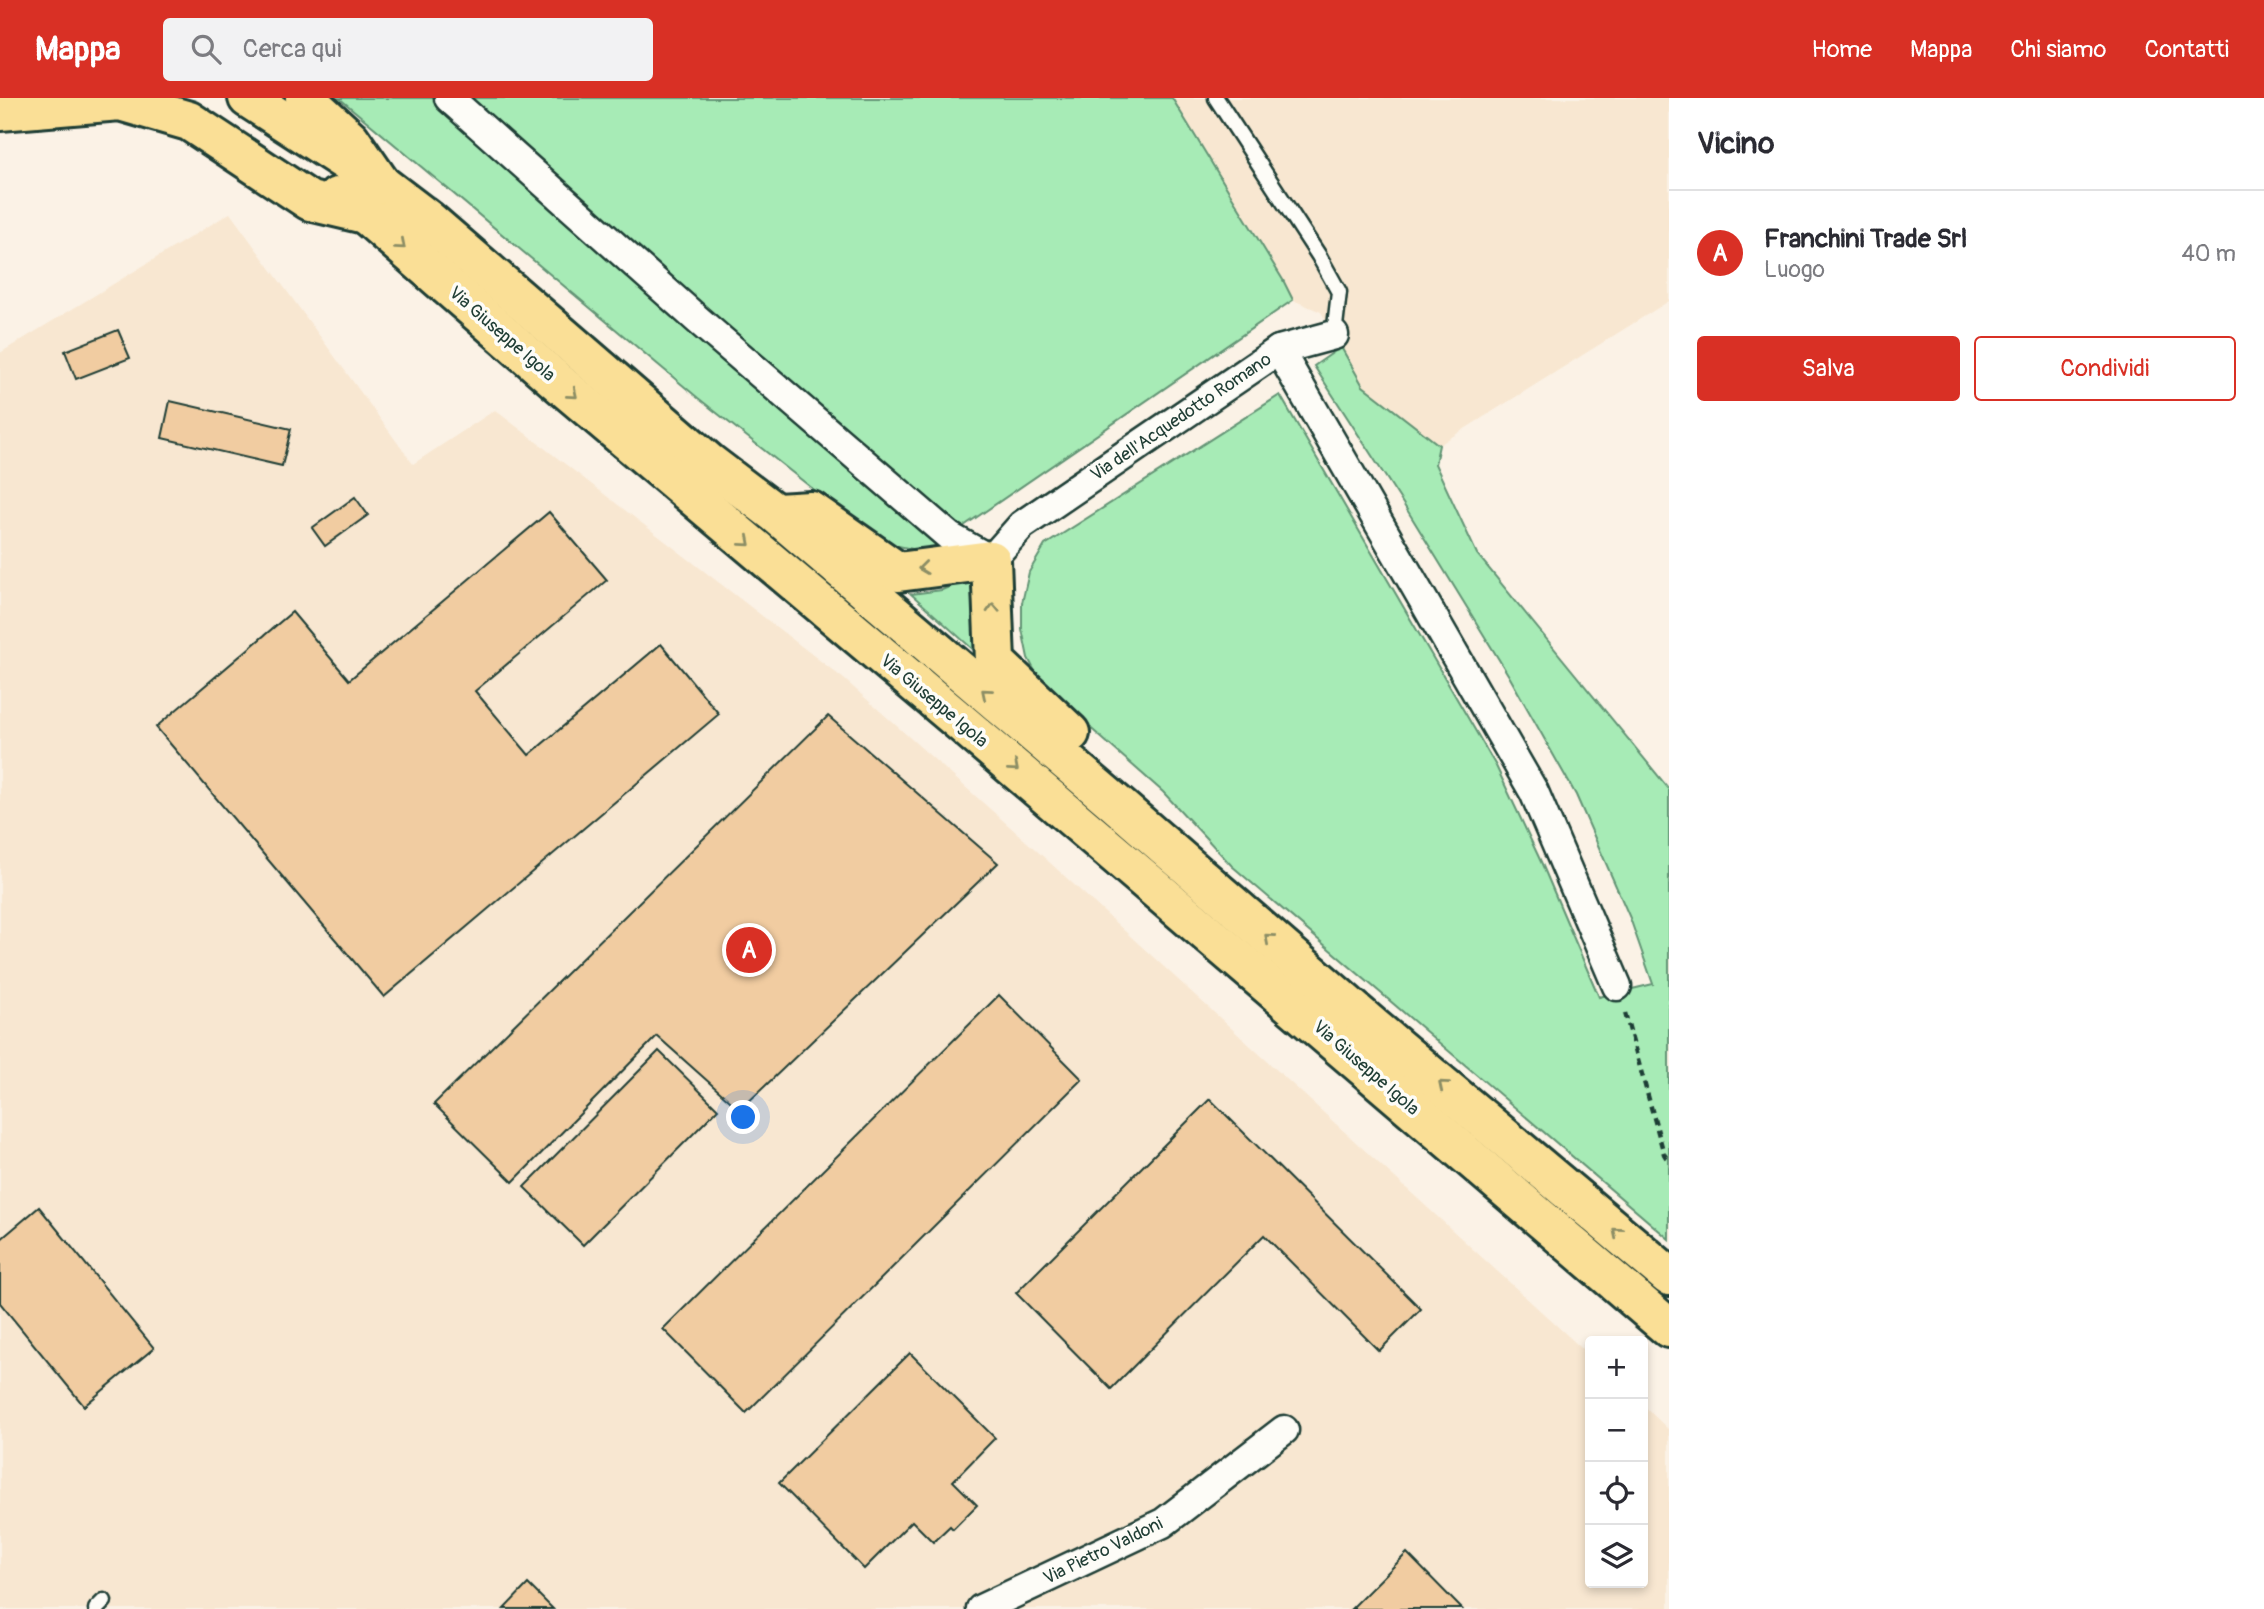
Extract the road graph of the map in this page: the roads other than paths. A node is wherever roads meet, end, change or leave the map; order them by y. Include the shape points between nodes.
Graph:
1 (182, 98) edge
2 (248, 98) edge
3 (305, 98) edge
4 (449, 98) edge
5 (1216, 98) edge
6 (0, 111) edge
7 (373, 199) junction
8 (1334, 335) joint
9 (1279, 350) junction
10 (775, 513) junction
11 (991, 560) junction
12 (1114, 802) junction
13 (1617, 986) road end
14 (1669, 1276) edge
15 (1669, 1328) edge
16 (1284, 1430) dead end
17 (981, 1609) edge

1 - 7 main road, Via Giuseppe Igola
2 - 7 main road, Via Giuseppe Igola
3 - 7 main road via 350,139
4 - 11 street via 950,537
5 - 8 lane, Via dell'Acquedotto Romano via 1339,292
6 - 7 main road via 120,101 189,121 310,201
7 - 10 main road, Via Giuseppe Igola via 447,237 709,463
7 -> 15 main road, Via Giuseppe Igola via 569,391
8 - 9 street, Via dell'Acquedotto Romano
9 - 11 street, Via dell'Acquedotto Romano via 1022,525
9 - 13 street via 1534,792
11 -> 10 main road via 898,572 811,511
12 -> 10 main road, Via Giuseppe Igola
12 -> 11 main road via 1094,756 995,662
14 -> 12 main road, Via Giuseppe Igola
16 - 17 street, Via Pietro Valdoni via 1163,1523

